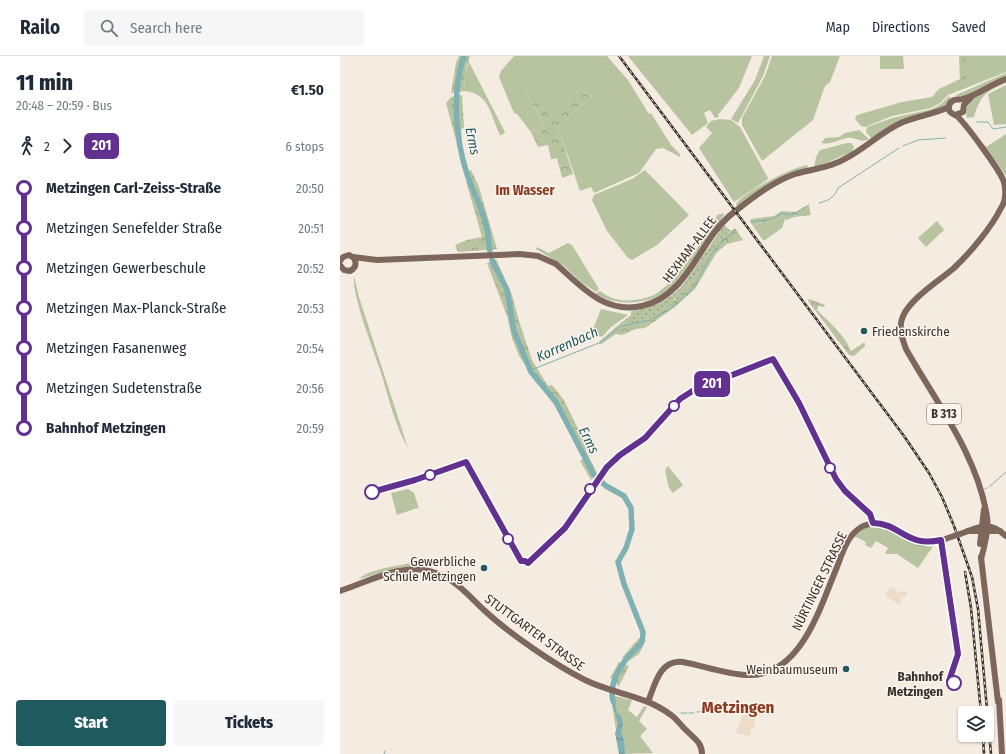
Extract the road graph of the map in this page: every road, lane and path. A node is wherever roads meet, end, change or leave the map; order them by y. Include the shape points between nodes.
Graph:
1 (1006, 79) edge
2 (963, 106) junction
3 (949, 107) junction
4 (938, 112) junction
5 (954, 114) junction
6 (970, 132) junction
7 (353, 257) junction
8 (341, 259) edge
9 (377, 260) junction
10 (340, 265) edge
11 (355, 266) junction
12 (984, 529) junction
13 (997, 532) junction
14 (1006, 536) edge
15 (984, 540) junction
16 (981, 559) junction
17 (340, 591) edge
18 (648, 702) junction
19 (702, 754) edge
20 (1002, 754) edge

1 - 2 main road via 972,96
2 - 3 main road, HEXHAM-ALLEE via 954,100
2 - 5 main road
2 - 6 main road, B 313
3 - 4 main road, HEXHAM-ALLEE
3 - 5 main road
4 - 5 main road, HEXHAM-ALLEE
4 - 9 main road, HEXHAM-ALLEE via 903,122 858,152 836,163 794,174 771,185 723,221 684,277 671,291 642,306 625,307 599,301 556,264 530,255
5 - 6 main road, B 313
6 - 12 main road, B 313 via 1002,177 1005,189 1004,205 958,264 911,305 902,318 901,335 906,349 965,452 983,495
7 - 8 main road, HEXHAM-ALLEE via 347,255
7 - 9 main road, HEXHAM-ALLEE
7 - 11 main road
9 - 11 main road, HEXHAM-ALLEE
10 - 11 main road, HEXHAM-ALLEE via 348,271
12 - 13 main road, NÜRTINGER STRASSE
12 - 15 main road, B 313
12 - 16 main road, B 313
12 - 18 main road, NÜRTINGER STRASSE, bridge via 923,543 878,523 861,527 850,539 799,647 786,662 774,670 745,675 673,661 660,673
13 - 14 main road
13 - 15 main road
15 - 16 main road, B 313
16 - 20 main road, B 313
17 - 18 main road, STUTTGARTER STRASSE via 388,573 410,569 436,572 454,583 491,616 562,667 586,681
18 - 19 main road, STUTTGARTER STRASSE via 673,716 698,741

